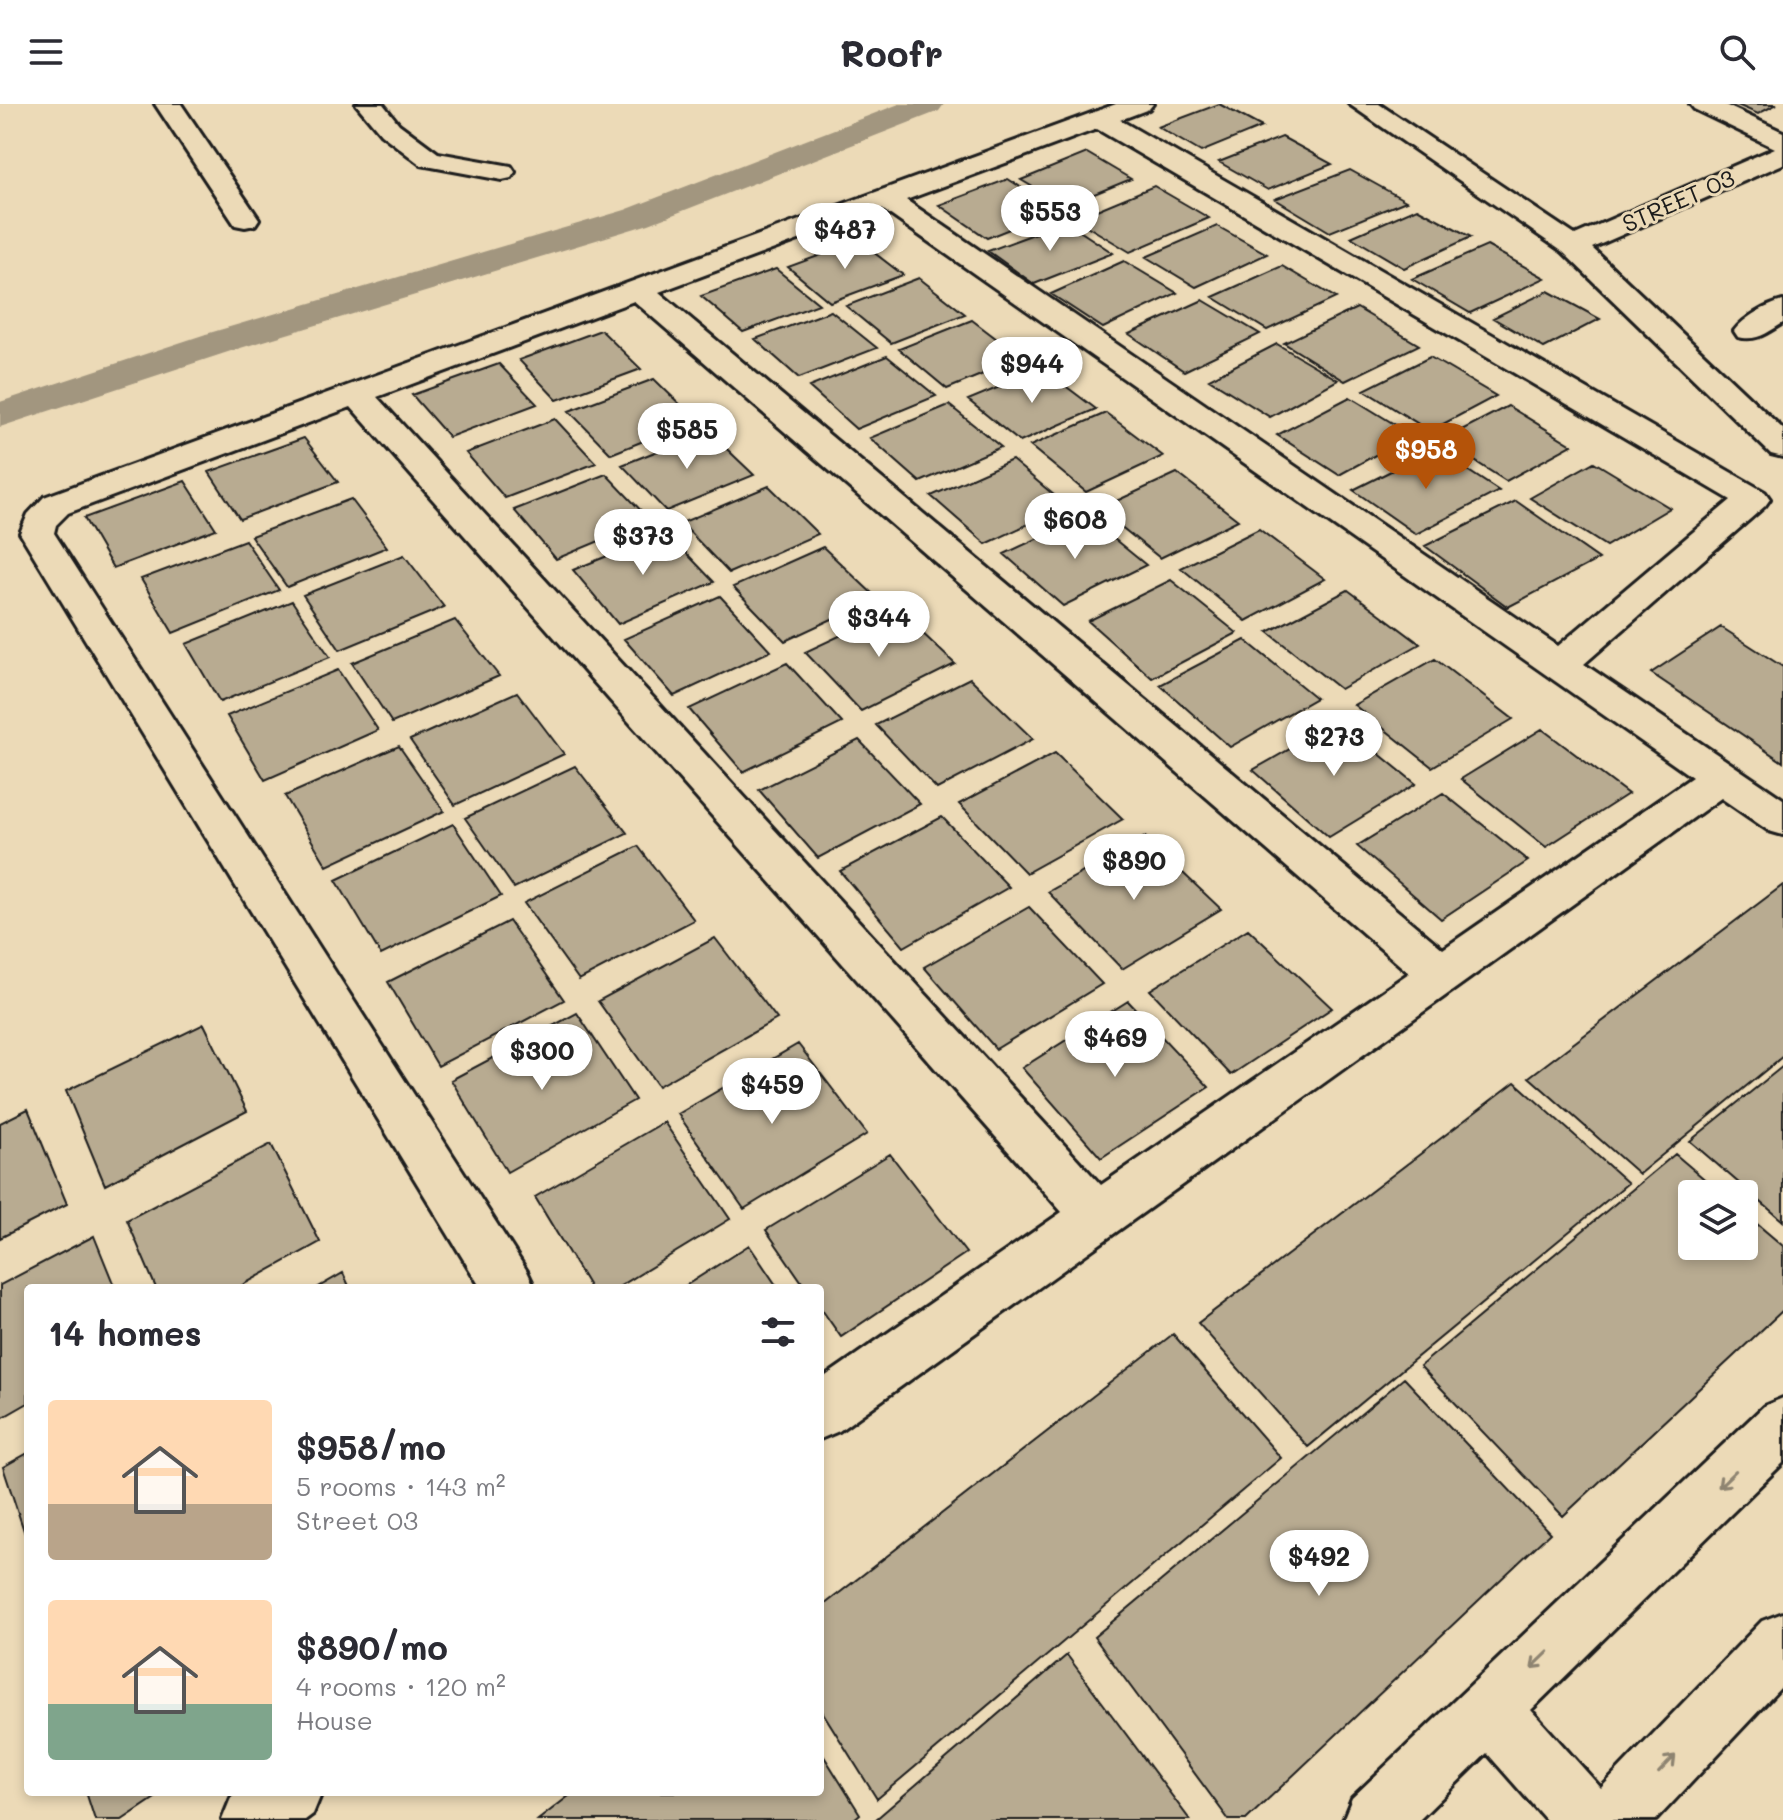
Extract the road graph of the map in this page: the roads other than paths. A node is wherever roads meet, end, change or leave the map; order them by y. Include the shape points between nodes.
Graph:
1 (168, 104) edge
2 (369, 104) edge
3 (1140, 104) edge
4 (1362, 104) edge
5 (1703, 104) edge
6 (1099, 119) junction
7 (1783, 142) edge
8 (1783, 154) edge
9 (502, 172) dead end
10 (885, 198) junction
11 (245, 219) dead end
12 (1573, 246) junction
13 (637, 289) junction
14 (1783, 310) edge
15 (1749, 331) dead end
16 (355, 392) junction
17 (1783, 447) edge
18 (1559, 665) junction
19 (1721, 777) junction
20 (1783, 820) edge
21 (1441, 974) junction
22 (1098, 1217) junction
23 (506, 1284) edge
24 (824, 1409) edge
25 (1783, 1425) edge
26 (1783, 1642) edge
27 (1489, 1709) junction
28 (286, 1796) edge
29 (253, 1820) edge
30 (1374, 1820) edge
31 (1588, 1820) edge
32 (1613, 1820) edge

1 - 11 street
2 - 9 street via 390,129 430,159
3 - 6 street
4 - 12 street
5 - 7 street
6 - 10 street
6 - 18 street via 1753,499
8 - 12 street, STREET 03
10 - 13 street
10 - 18 street
12 - 17 street
13 - 16 street
13 - 21 street
14 - 15 street
16 - 22 street
16 - 23 street via 56,505 37,533
18 - 19 street
19 - 20 street
19 - 21 street
21 - 22 street
22 - 24 street
25 -> 27 street
32 -> 26 street
27 - 30 street
27 - 31 street
28 - 29 street

